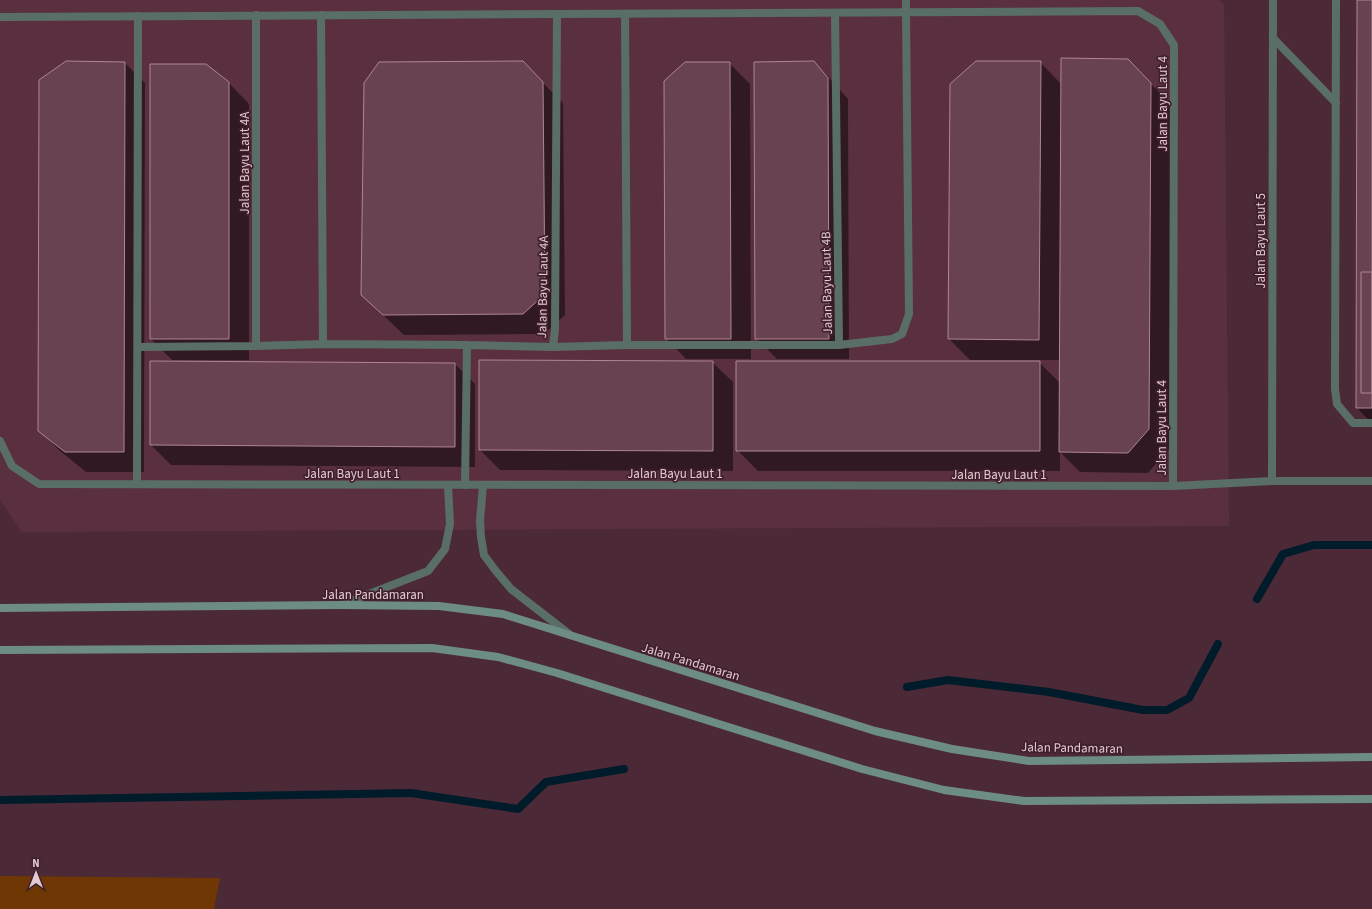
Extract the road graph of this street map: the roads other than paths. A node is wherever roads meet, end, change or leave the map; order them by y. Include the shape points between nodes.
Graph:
1 (906, 0) edge
2 (1273, 0) edge
3 (1336, 0) edge
4 (835, 13) junction
5 (906, 13) junction
6 (557, 14) junction
7 (625, 14) junction
8 (256, 15) junction
9 (321, 15) junction
10 (1, 16) edge
11 (138, 16) junction
12 (1273, 38) junction
13 (1336, 103) junction
14 (323, 344) junction
15 (467, 345) junction
16 (627, 345) junction
17 (839, 345) junction
18 (256, 346) junction
19 (138, 347) junction
20 (553, 347) junction
21 (1372, 423) edge
22 (0, 441) edge
23 (1272, 481) junction
24 (1372, 481) edge
25 (137, 484) junction
26 (448, 485) junction
27 (465, 485) junction
28 (482, 485) junction
29 (1173, 486) junction
30 (340, 605) junction
31 (0, 608) edge
32 (570, 635) junction
33 (0, 650) edge
34 (1372, 757) edge
35 (1372, 799) edge

1 - 5 street, Jalan Bayu Laut 4B
2 - 12 street, Jalan Bayu Laut 5
3 - 13 street
4 - 5 street, Jalan Bayu Laut 4
4 - 7 street, Jalan Bayu Laut 4
4 - 17 street, Jalan Bayu Laut 4B
5 - 17 street, Jalan Bayu Laut 4B via 909,314 902,334 892,340
5 - 29 street, Jalan Bayu Laut 4 via 1138,11 1160,24 1174,45
6 - 7 street, Jalan Bayu Laut 4
6 - 9 street, Jalan Bayu Laut 4
6 - 20 street, Jalan Bayu Laut 4A
7 - 16 street
8 - 9 street, Jalan Bayu Laut 4
8 - 11 street, Jalan Bayu Laut 4
8 - 18 street, Jalan Bayu Laut 4A
9 - 14 street
10 - 11 street, Jalan Bayu Laut 4
11 - 19 street
12 - 13 street
12 - 23 street, Jalan Bayu Laut 5
13 - 21 street via 1335,389 1337,404 1353,423
14 - 15 street
14 - 18 street
15 - 20 street
15 - 27 street
16 - 17 street, Jalan Bayu Laut 4A
16 - 20 street, Jalan Bayu Laut 4A
18 - 19 street
19 - 25 street
22 - 25 street, Jalan Bayu Laut 1 via 12,466 39,484
23 - 24 street, Jalan Bayu Laut 1
23 - 29 street, Jalan Bayu Laut 1
25 - 26 street, Jalan Bayu Laut 1
26 - 27 street, Jalan Bayu Laut 1
26 - 30 street via 450,524 446,549 428,571
27 - 28 street, Jalan Bayu Laut 1
28 - 29 street, Jalan Bayu Laut 1
28 - 32 street via 480,521 484,555 511,589
30 - 31 main road, Jalan Pandamaran
30 - 32 main road, Jalan Pandamaran via 439,606 503,614
32 - 34 main road, Jalan Pandamaran via 875,731 952,750 1029,761
33 - 35 main road via 432,648 498,657 542,669 862,769 944,790 1024,801

